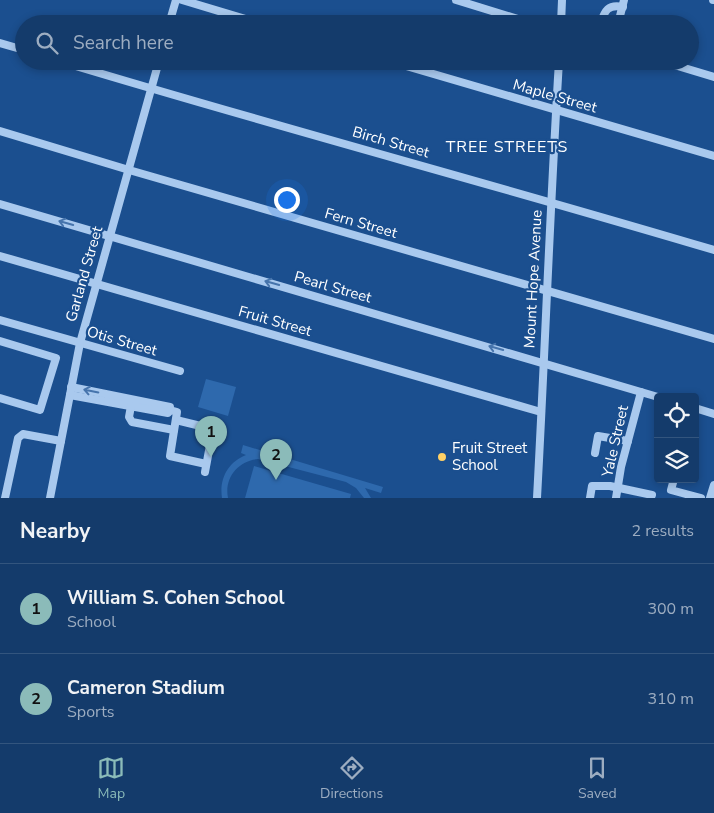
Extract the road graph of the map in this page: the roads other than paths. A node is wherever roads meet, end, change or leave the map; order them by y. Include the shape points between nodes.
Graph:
1 (176, 0) edge
2 (182, 0) edge
3 (456, 0) edge
4 (562, 0) edge
5 (624, 4) edge
6 (172, 15) edge
7 (232, 15) edge
8 (505, 15) edge
9 (561, 15) edge
10 (603, 15) edge
11 (0, 43) edge
12 (15, 47) edge
13 (89, 70) edge
14 (156, 70) edge
15 (419, 70) edge
16 (558, 70) edge
17 (691, 70) edge
18 (714, 77) edge
19 (151, 89) junction
20 (556, 111) junction
21 (0, 131) edge
22 (714, 156) edge
23 (129, 170) junction
24 (550, 201) junction
25 (0, 204) edge
26 (109, 236) junction
27 (714, 250) edge
28 (0, 256) edge
29 (96, 283) junction
30 (548, 292) junction
31 (0, 320) edge
32 (714, 339) edge
33 (0, 341) edge
34 (80, 343) junction
35 (542, 362) junction
36 (180, 371) dead end
37 (70, 391) junction
38 (641, 392) junction
39 (654, 396) edge
40 (0, 398) edge
41 (131, 406) junction
42 (699, 409) edge
43 (170, 410) junction
44 (541, 412) junction
45 (714, 414) edge
46 (176, 420) junction
47 (174, 430) junction
48 (628, 441) junction
49 (61, 442) junction
50 (596, 452) dead end
51 (673, 483) edge
52 (714, 485) edge
53 (618, 488) junction
54 (652, 495) dead end
55 (5, 498) edge
56 (50, 498) edge
57 (537, 498) edge
58 (590, 498) edge
59 (616, 498) edge
60 (701, 498) edge
61 (710, 498) edge

1 - 6 street
2 - 7 street
3 - 8 street
4 - 9 street
5 - 10 street via 608,7
11 - 12 street
13 - 19 street, Birch Street
14 - 19 street, Garland Street
15 - 20 street, Maple Street
16 - 20 street, Mount Hope Avenue
17 - 18 street
19 - 23 street, Garland Street
19 - 24 street, Birch Street
20 - 22 street, Maple Street
20 - 24 street, Mount Hope Avenue
21 - 23 street, Fern Street
23 - 26 street, Garland Street
23 - 30 street, Fern Street
24 - 27 street, Birch Street
24 - 30 street, Mount Hope Avenue
26 -> 25 street, Pearl Street
26 - 29 street, Garland Street
35 -> 26 street, Pearl Street
28 - 29 street, Fruit Street
29 - 34 street, Garland Street
29 - 44 street, Fruit Street
30 - 32 street, Fern Street
30 - 35 street, Mount Hope Avenue
31 - 34 street, Otis Street
33 - 40 street via 56,358 40,410
34 - 36 street, Otis Street
34 - 37 street, Garland Street
35 - 38 street, Pearl Street
35 - 44 street, Mount Hope Avenue
37 - 41 street
43 -> 37 street via 170,407
37 - 49 street, Garland Street
38 - 39 street, Pearl Street
38 - 48 street, Yale Street
41 - 43 street via 168,413
41 - 47 street via 130,421
42 - 45 street
43 - 46 street via 177,412
44 - 57 street, Mount Hope Avenue
46 - 47 street
46 - 47 street via 213,429 205,468 170,456
48 - 50 street via 598,436
48 - 53 street, Yale Street
49 - 55 street via 23,434 18,438
49 - 56 street, Garland Street
51 - 60 street via 672,490
52 - 61 street
53 - 54 street
53 - 58 street via 592,486
53 - 59 street, Yale Street

